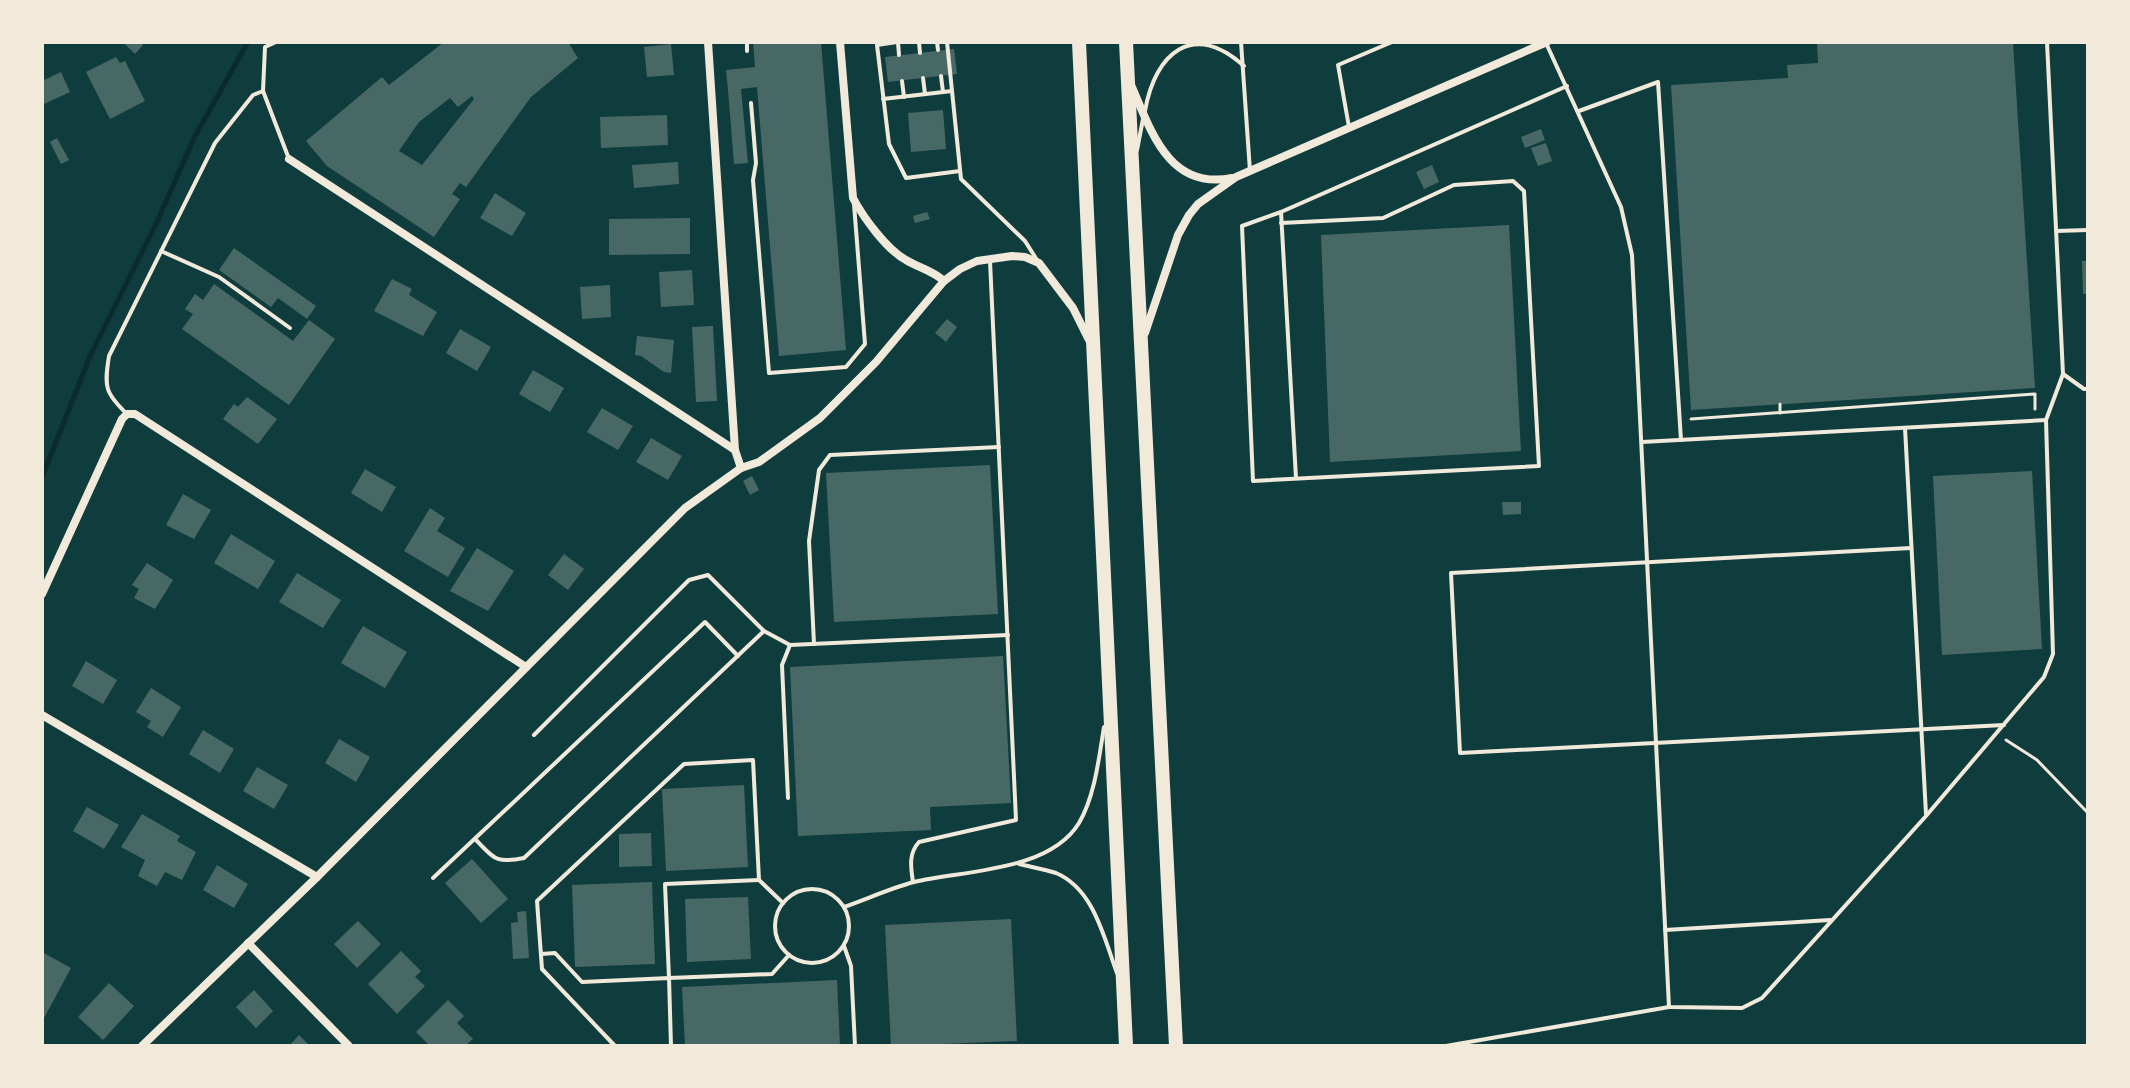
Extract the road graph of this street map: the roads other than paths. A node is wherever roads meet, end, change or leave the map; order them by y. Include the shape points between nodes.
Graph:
1 (276, 42) edge
2 (708, 42) edge
3 (747, 42) edge
4 (840, 42) edge
5 (898, 42) edge
6 (919, 42) edge
7 (937, 42) edge
8 (947, 42) edge
9 (1079, 42) edge
10 (1128, 42) edge
11 (1241, 42) edge
12 (1392, 42) edge
13 (1547, 42) edge
14 (2047, 42) edge
15 (938, 50) dead end
16 (747, 51) dead end
17 (920, 53) dead end
18 (899, 55) dead end
19 (1244, 66) junction
20 (1127, 68) junction
21 (941, 76) dead end
22 (923, 78) dead end
23 (902, 81) dead end
24 (1567, 86) junction
25 (263, 91) junction
26 (952, 91) junction
27 (943, 92) junction
28 (925, 94) junction
29 (904, 97) junction
30 (883, 99) junction
31 (751, 103) dead end
32 (1579, 111) junction
33 (1144, 114) junction
34 (1350, 127) junction
35 (289, 159) joint
36 (960, 171) junction
37 (1250, 171) junction
38 (1132, 176) junction
39 (1236, 177) junction
40 (853, 198) junction
41 (1281, 212) junction
42 (1281, 223) junction
43 (2088, 230) edge
44 (2056, 231) junction
45 (161, 251) junction
46 (990, 259) junction
47 (1039, 263) junction
48 (944, 281) junction
49 (290, 328) dead end
50 (1141, 345) junction
51 (1093, 351) junction
52 (2063, 374) junction
53 (2088, 389) edge
54 (127, 414) junction
55 (2046, 420) junction
56 (1905, 428) junction
57 (1681, 440) junction
58 (1642, 442) junction
59 (999, 447) junction
60 (735, 450) junction
61 (741, 468) junction
62 (1296, 478) junction
63 (1911, 548) junction
64 (1647, 563) junction
65 (42, 594) edge
66 (764, 631) junction
67 (1008, 635) junction
68 (814, 644) junction
69 (790, 645) junction
70 (738, 656) junction
71 (526, 667) junction
72 (1109, 703) junction
73 (42, 715) edge
74 (2004, 725) junction
75 (1921, 728) junction
76 (534, 735) dead end
77 (1656, 742) junction
78 (788, 798) dead end
79 (1926, 816) junction
80 (475, 839) junction
81 (1016, 864) junction
82 (317, 877) junction
83 (433, 878) dead end
84 (759, 880) junction
85 (913, 882) junction
86 (783, 903) junction
87 (844, 907) junction
88 (1832, 920) junction
89 (1665, 930) junction
90 (248, 943) junction
91 (844, 945) junction
92 (541, 954) junction
93 (789, 955) junction
94 (669, 978) junction
95 (1123, 991) junction
96 (1669, 1007) junction
97 (142, 1046) edge
98 (349, 1046) edge
99 (615, 1046) edge
100 (671, 1046) edge
101 (855, 1046) edge
102 (1126, 1046) edge
103 (1176, 1046) edge
104 (1446, 1046) edge

1 - 25 lane via 265,47
2 - 60 street
3 - 16 lane
4 - 40 street
5 - 18 lane
5 - 30 lane via 877,45
6 - 17 lane
7 - 15 lane
8 - 26 lane
9 - 51 highway
10 - 20 highway
11 - 19 lane
12 - 34 lane via 1338,65
13 - 24 lane
13 - 34 street
14 - 44 lane
19 - 33 lane via 1210,45 1189,44 1174,51 1159,67
19 - 37 lane
20 - 33 street
20 - 38 highway
21 - 27 lane
22 - 28 lane
23 - 29 lane
24 - 32 lane
24 - 41 lane
25 - 35 lane
25 - 45 lane via 253,95 215,143
26 - 27 lane
26 - 36 lane
27 - 28 lane
28 - 29 lane
29 - 30 lane
30 - 36 lane via 889,144 906,178
31 - 40 lane via 769,373 846,367 865,344
32 - 57 lane via 1658,82
32 - 58 lane via 1621,207 1632,255
33 - 38 lane
33 - 39 street via 1168,157 1185,174 1201,180
34 - 37 street
35 - 60 street
36 - 47 lane via 961,179 1025,241
37 - 39 street
38 - 50 highway
39 - 50 street via 1198,204 1183,225
40 - 48 street via 861,215 900,257
41 - 42 lane
41 - 62 lane via 1242,226 1253,481
42 - 62 lane
42 - 62 lane via 1383,218 1454,185 1513,181 1524,191 1539,466
43 - 44 lane
44 - 52 lane
45 - 49 lane via 219,277
45 - 54 lane via 109,356 109,396
46 - 47 street via 1025,257
46 - 48 street
46 - 59 lane
47 - 51 street via 1073,308
48 - 61 street via 820,418 759,462
50 - 103 highway
51 - 72 highway
52 - 53 lane
52 - 55 lane
54 - 65 street
54 - 71 street via 135,414
55 - 56 lane
55 - 74 lane via 2053,654 2044,677
56 - 57 lane
56 - 63 lane
57 - 58 lane
58 - 64 lane
59 - 67 lane
59 - 68 lane via 830,455 819,470 809,541
60 - 61 street
61 - 71 street via 685,508
63 - 64 lane
63 - 75 lane
64 - 77 lane
64 - 77 lane via 1451,573 1460,753
66 - 69 lane
66 - 70 lane
66 - 76 lane via 708,575 689,580
67 - 68 lane
67 - 85 lane via 1016,820 919,842 910,864
68 - 69 lane
69 - 78 lane via 782,665
70 - 80 lane via 524,858 496,860
70 - 80 lane via 705,622
71 - 82 street
72 - 81 lane via 1080,820 1063,841
72 - 95 highway
73 - 82 street
74 - 75 lane
74 - 79 lane
75 - 77 lane
75 - 79 lane
77 - 89 lane
79 - 88 lane
80 - 83 lane
81 - 85 lane
81 - 95 lane via 1062,876 1085,897
82 - 90 street
84 - 86 lane
84 - 92 lane via 753,760 684,764 537,901
84 - 94 lane via 665,884
85 - 87 lane
86 - 87 lane via 799,891 818,889 836,896
86 - 93 lane via 776,930
87 - 91 lane via 849,931
88 - 89 lane
88 - 96 lane via 1762,998 1742,1008
89 - 96 lane
90 - 97 street
90 - 98 street
91 - 93 lane via 835,956 817,963
91 - 101 lane via 851,966
92 - 94 lane via 555,953 582,982
92 - 99 lane via 542,969
93 - 94 lane via 772,974
94 - 100 lane
95 - 102 highway
96 - 104 lane

